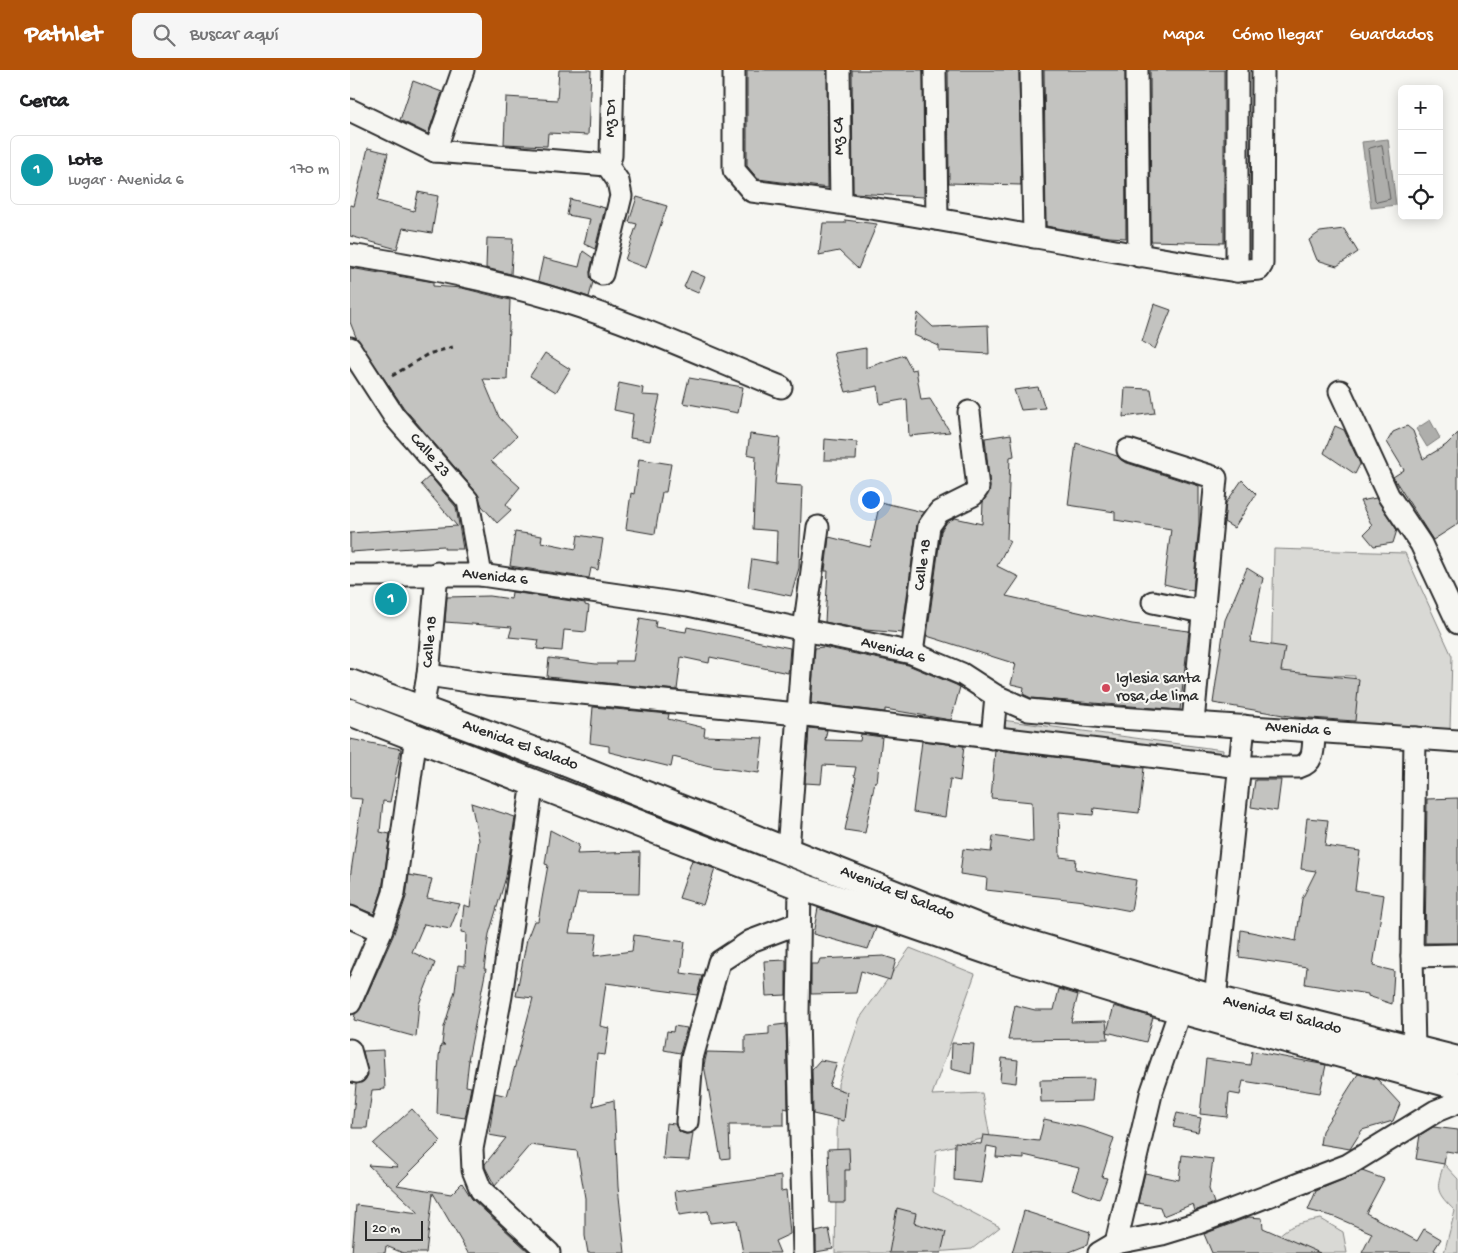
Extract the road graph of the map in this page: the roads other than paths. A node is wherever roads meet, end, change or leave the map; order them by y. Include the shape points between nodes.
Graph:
1 (463, 70) edge
2 (613, 70) edge
3 (734, 70) edge
4 (839, 70) edge
5 (935, 70) edge
6 (1031, 70) edge
7 (1137, 70) edge
8 (1237, 70) edge
9 (1263, 70) edge
10 (350, 110) edge
11 (435, 151) junction
12 (607, 165) junction
13 (841, 202) junction
14 (937, 219) junction
15 (1034, 238) junction
16 (350, 254) edge
17 (1139, 256) junction
18 (1237, 271) junction
19 (602, 274) dead end
20 (350, 348) edge
21 (781, 387) dead end
22 (1340, 391) dead end
23 (969, 412) dead end
24 (1128, 450) dead end
25 (818, 527) dead end
26 (437, 573) junction
27 (350, 575) edge
28 (481, 575) junction
29 (1153, 602) dead end
30 (1203, 612) junction
31 (1458, 623) edge
32 (804, 630) junction
33 (912, 653) junction
34 (428, 675) junction
35 (350, 683) edge
36 (996, 696) junction
37 (422, 710) junction
38 (350, 712) edge
39 (798, 714) junction
40 (1193, 722) junction
41 (1244, 726) junction
42 (1314, 731) junction
43 (416, 736) junction
44 (992, 738) junction
45 (1415, 738) junction
46 (1458, 741) edge
47 (1241, 767) junction
48 (533, 782) junction
49 (788, 851) junction
50 (800, 886) junction
51 (350, 917) edge
52 (799, 924) junction
53 (381, 931) junction
54 (1458, 955) edge
55 (1412, 956) junction
56 (1215, 999) junction
57 (350, 1004) edge
58 (1180, 1010) junction
59 (1414, 1049) junction
60 (350, 1050) edge
61 (1458, 1060) edge
62 (356, 1072) dead end
63 (1458, 1086) edge
64 (1458, 1102) edge
65 (688, 1122) dead end
66 (1108, 1248) edge
67 (549, 1253) edge
68 (804, 1253) edge

1 - 11 street
2 - 12 street, Mz D1 via 611,156
3 - 13 street via 734,170 752,191
4 - 13 street, Mz C4
5 - 14 street
6 - 15 street
7 - 17 street
8 - 18 street
9 - 18 street via 1262,264 1252,271
10 - 11 street
11 - 12 street
12 - 19 street via 618,182 621,196
13 - 14 street
14 - 15 street
15 - 17 street
16 - 21 street via 511,287 562,301
17 - 18 street
20 - 28 street, Calle 23 via 394,416 468,501
22 - 31 street via 1388,495 1421,544
23 - 33 street, Calle 18 via 978,488 972,495 939,512 929,526
24 - 30 street via 1216,478
25 - 32 street
26 - 27 street, Avenida 6
26 - 28 street, Avenida 6
26 - 34 street, Calle 18
28 - 32 street, Avenida 6 via 688,605
29 - 30 street
30 - 40 street
32 - 33 street, Avenida 6
32 - 39 street
33 - 36 street, Avenida 6 via 962,674
34 - 37 street, Calle 18
34 - 39 street via 488,684
35 - 37 main road, Avenida El Salado
36 - 40 street, Avenida 6 via 1036,711
36 - 44 street
37 - 49 main road, Avenida El Salado
38 - 43 main road, Avenida El Salado
39 - 44 street
39 - 49 street
40 - 41 street, Avenida 6
41 - 42 street, Avenida 6
41 - 47 street
42 - 45 street, Avenida 6
42 - 47 street via 1312,760 1307,765
43 - 48 main road, Avenida El Salado
43 - 53 street via 394,892
44 - 47 street
45 - 46 street, Avenida 6
45 - 55 street
47 - 56 street
48 - 50 main road, Avenida El Salado
48 - 67 street via 501,996 472,1149 473,1170 482,1190
49 - 56 main road, Avenida El Salado via 993,933
50 - 52 street
50 - 58 main road, Avenida El Salado via 1003,956
51 - 53 street
52 - 65 street via 751,942 719,962 692,1058
52 - 68 street
53 - 57 street
54 - 55 street
55 - 59 street
56 - 59 main road, Avenida El Salado
58 - 63 main road, Avenida El Salado
58 - 66 street via 1151,1094
59 - 61 main road, Avenida El Salado
60 - 62 street
64 - 66 street via 1436,1111 1348,1164 1296,1186 1162,1234

